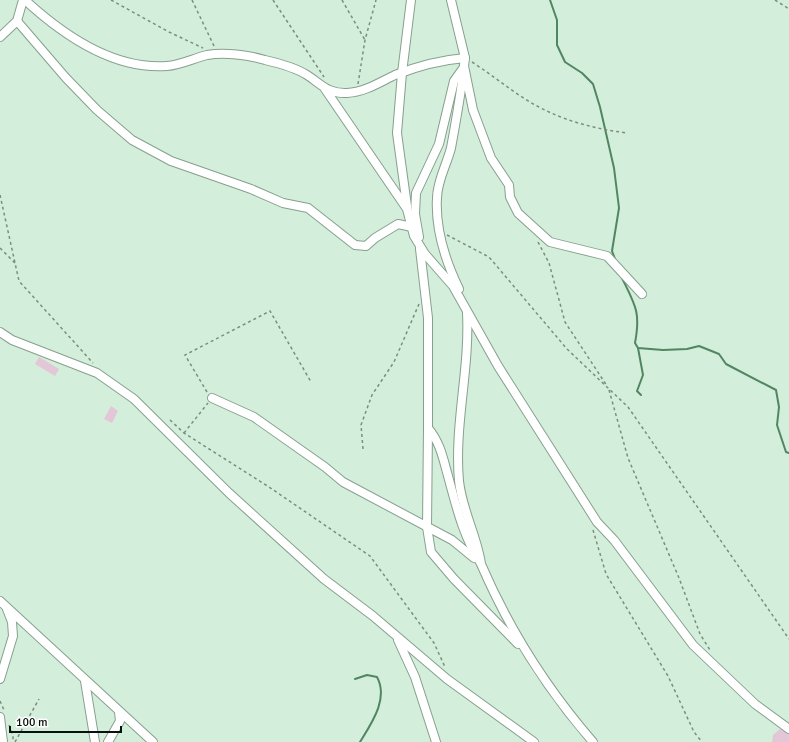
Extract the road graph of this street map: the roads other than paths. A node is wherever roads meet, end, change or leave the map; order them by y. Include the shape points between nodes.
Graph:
1 (24, 0) edge
2 (411, 0) edge
3 (451, 0) edge
4 (17, 21) junction
5 (0, 37) edge
6 (465, 62) junction
7 (402, 73) junction
8 (325, 89) junction
9 (407, 209) junction
10 (412, 227) junction
11 (420, 245) junction
12 (642, 294) dead end
13 (467, 310) junction
14 (0, 332) edge
15 (212, 398) road end
16 (428, 428) junction
17 (427, 527) junction
18 (481, 564) junction
19 (0, 601) edge
20 (7, 608) junction
21 (397, 638) junction
22 (524, 649) junction
23 (0, 679) edge
24 (84, 680) junction
25 (119, 712) junction
26 (0, 717) edge
27 (789, 729) edge
28 (3, 742) edge
29 (95, 742) edge
30 (108, 742) edge
31 (153, 742) edge
32 (436, 742) edge
33 (534, 742) edge
34 (593, 742) edge

1 - 4 street
1 - 8 street via 64,32 88,47 120,60 143,66 167,66 208,55 230,54 264,60 307,75
2 - 7 street
3 - 6 street
4 - 5 street
4 - 10 street via 47,58 97,110 132,140 171,162 251,189 283,203 308,208 355,245 366,246 398,224
6 - 7 street via 442,60
6 - 11 street via 454,80 439,144 416,193
6 - 12 street via 474,110 484,140 491,158 509,185 510,197 518,213 550,242 607,256
6 - 13 street via 450,148 436,196 438,230 447,263
7 - 8 street via 366,89 347,93
7 - 9 street via 398,133
8 - 9 street
9 - 10 street
10 - 11 street
11 - 13 street via 453,286
11 - 16 street via 428,318
13 - 18 street via 468,335 461,406 460,482 464,506 479,549
13 - 27 street via 498,366 597,522 614,540 693,645 755,704
14 - 21 street via 12,340 97,373 134,399 254,517 324,579 373,616
15 - 17 street via 254,416 342,482
16 - 17 street
16 - 18 street via 437,439 459,518 472,550
17 - 18 street via 452,540
17 - 22 street via 432,552 454,579
18 - 22 street
19 - 20 street
20 - 23 street via 13,636
20 - 24 street
21 - 32 street via 415,677
21 - 33 street via 447,679
22 - 34 street via 545,682
24 - 25 street
24 - 29 street
25 - 30 street via 120,721
25 - 31 street
26 - 28 street

